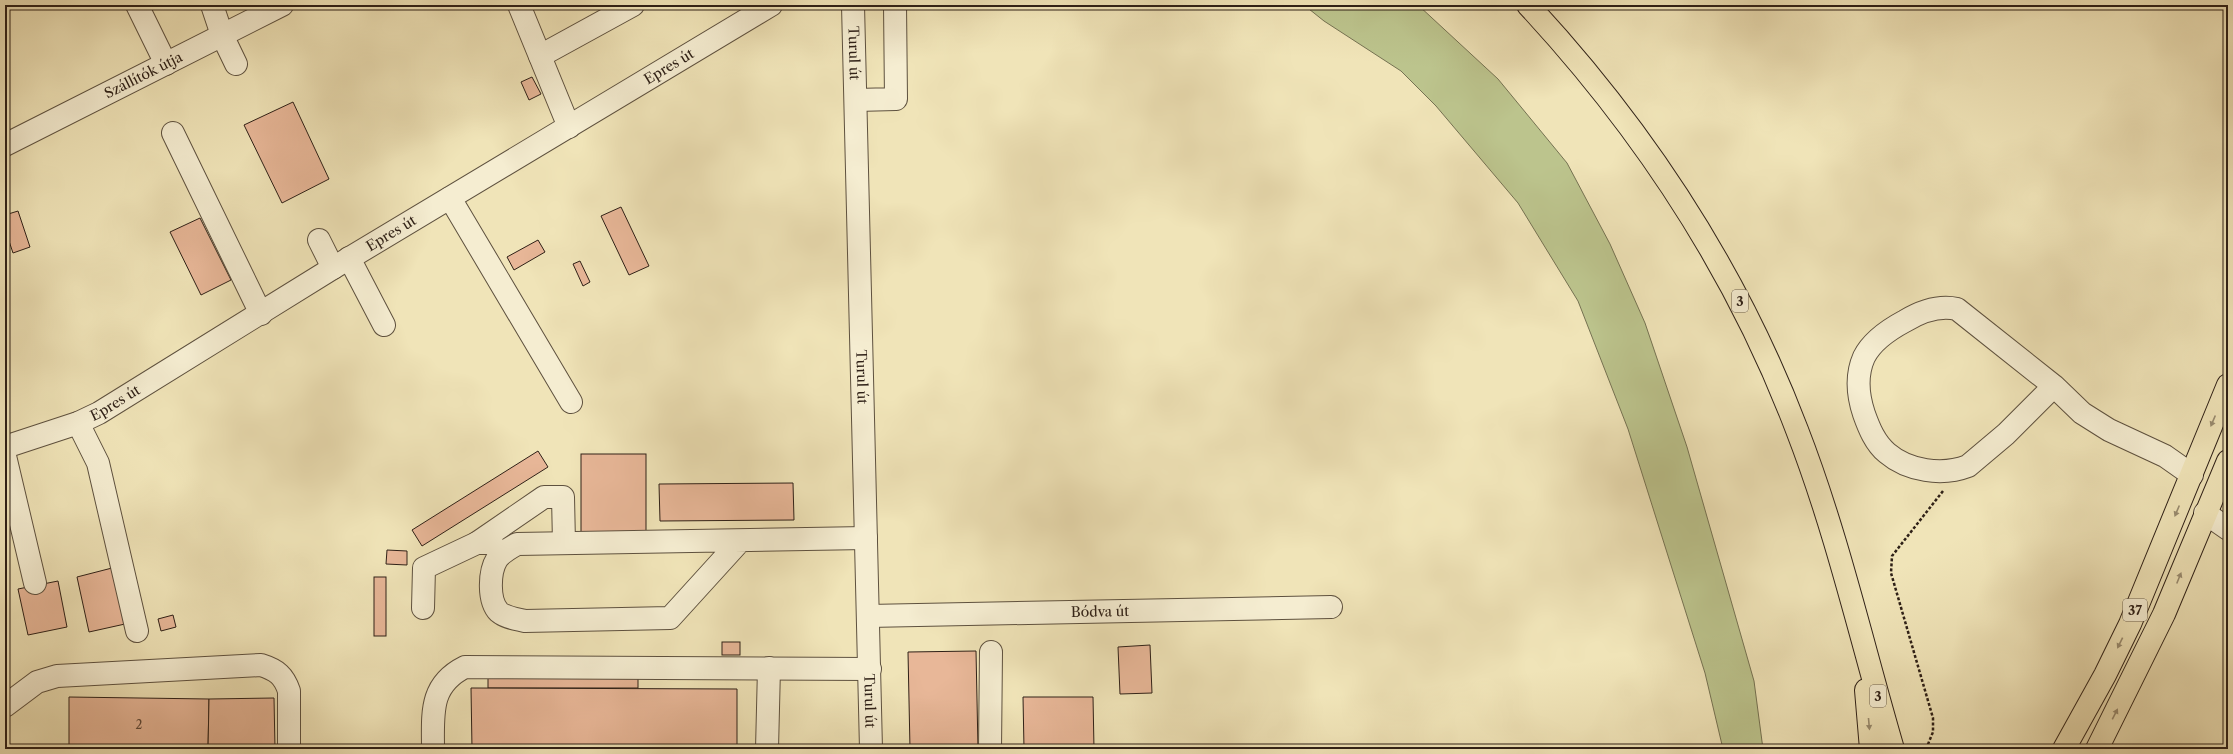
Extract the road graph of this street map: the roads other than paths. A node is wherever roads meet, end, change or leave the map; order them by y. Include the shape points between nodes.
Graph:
1 (137, 5) edge
2 (212, 5) edge
3 (282, 5) edge
4 (519, 5) edge
5 (633, 5) edge
6 (772, 5) edge
7 (853, 5) edge
8 (895, 5) edge
9 (1528, 5) edge
10 (222, 35) junction
11 (540, 56) junction
12 (166, 64) junction
13 (236, 64) dead end
14 (856, 100) junction
15 (568, 127) junction
16 (174, 134) dead end
17 (5, 146) edge
18 (450, 198) junction
19 (319, 240) dead end
20 (341, 263) junction
21 (261, 314) junction
22 (384, 325) dead end
23 (2228, 385) edge
24 (2054, 386) junction
25 (571, 402) dead end
26 (78, 423) junction
27 (5, 447) edge
28 (5, 456) edge
29 (2228, 461) edge
30 (2192, 475) junction
31 (2205, 513) junction
32 (2228, 529) edge
33 (866, 538) junction
34 (740, 541) junction
35 (477, 543) junction
36 (564, 543) junction
37 (517, 544) junction
38 (35, 583) dead end
39 (1331, 606) dead end
40 (424, 608) dead end
41 (868, 616) junction
42 (137, 631) dead end
43 (1862, 643) junction
44 (991, 652) dead end
45 (769, 668) junction
46 (870, 669) junction
47 (5, 706) edge
48 (289, 749) edge
49 (433, 749) edge
50 (767, 749) edge
51 (871, 749) edge
52 (990, 749) edge
53 (1871, 749) edge
54 (1893, 749) edge
55 (2064, 749) edge
56 (2097, 749) edge

1 - 12 street
2 - 10 street
3 - 10 street, Szállítók útja
4 - 11 street
5 - 11 street
6 - 15 street, Epres út
7 - 14 street, Turul út
8 - 14 street via 896,99
9 - 43 main road, 3 via 1587,71 1672,187 1746,313 1797,430 1818,487
10 - 12 street, Szállítók útja
10 - 13 street
11 - 15 street
12 - 17 street, Szállítók útja
14 - 33 street, Turul út
15 - 18 street, Epres út
16 - 21 street
18 - 20 street, Epres út
18 - 25 street
19 - 20 street
20 - 21 street, Epres út
20 - 22 street
21 - 26 street, Epres út
23 -> 30 main road, 37
24 - 24 street via 1957,309 1948,307 1932,309 1890,329 1865,357 1858,389 1868,427 1886,452 1911,466 1938,471 1968,466
24 - 30 street via 2082,412 2110,430 2165,456
26 - 27 street, Epres út
26 - 42 street via 98,463
28 - 38 street
29 - 31 main road, 37
30 -> 55 main road, 37 via 2130,624
31 - 32 street
56 -> 31 main road, 37 via 2164,614
33 - 34 street
33 - 41 street, Turul út
34 - 36 street
34 - 37 street via 670,618 525,621 500,613 491,597 497,560 504,551
35 - 36 street via 544,498 563,497
35 - 37 street
35 - 40 street via 424,568
36 - 37 street
39 - 41 street, Bódva út
41 - 46 street, Turul út
43 -> 53 main road, 3
43 - 54 main road, 3
44 - 52 street
45 - 46 street
45 - 49 street via 465,666 453,673 437,695 434,705
45 - 50 street
46 - 51 street, Turul út
47 - 48 street via 37,682 57,676 262,666 276,671 286,682

